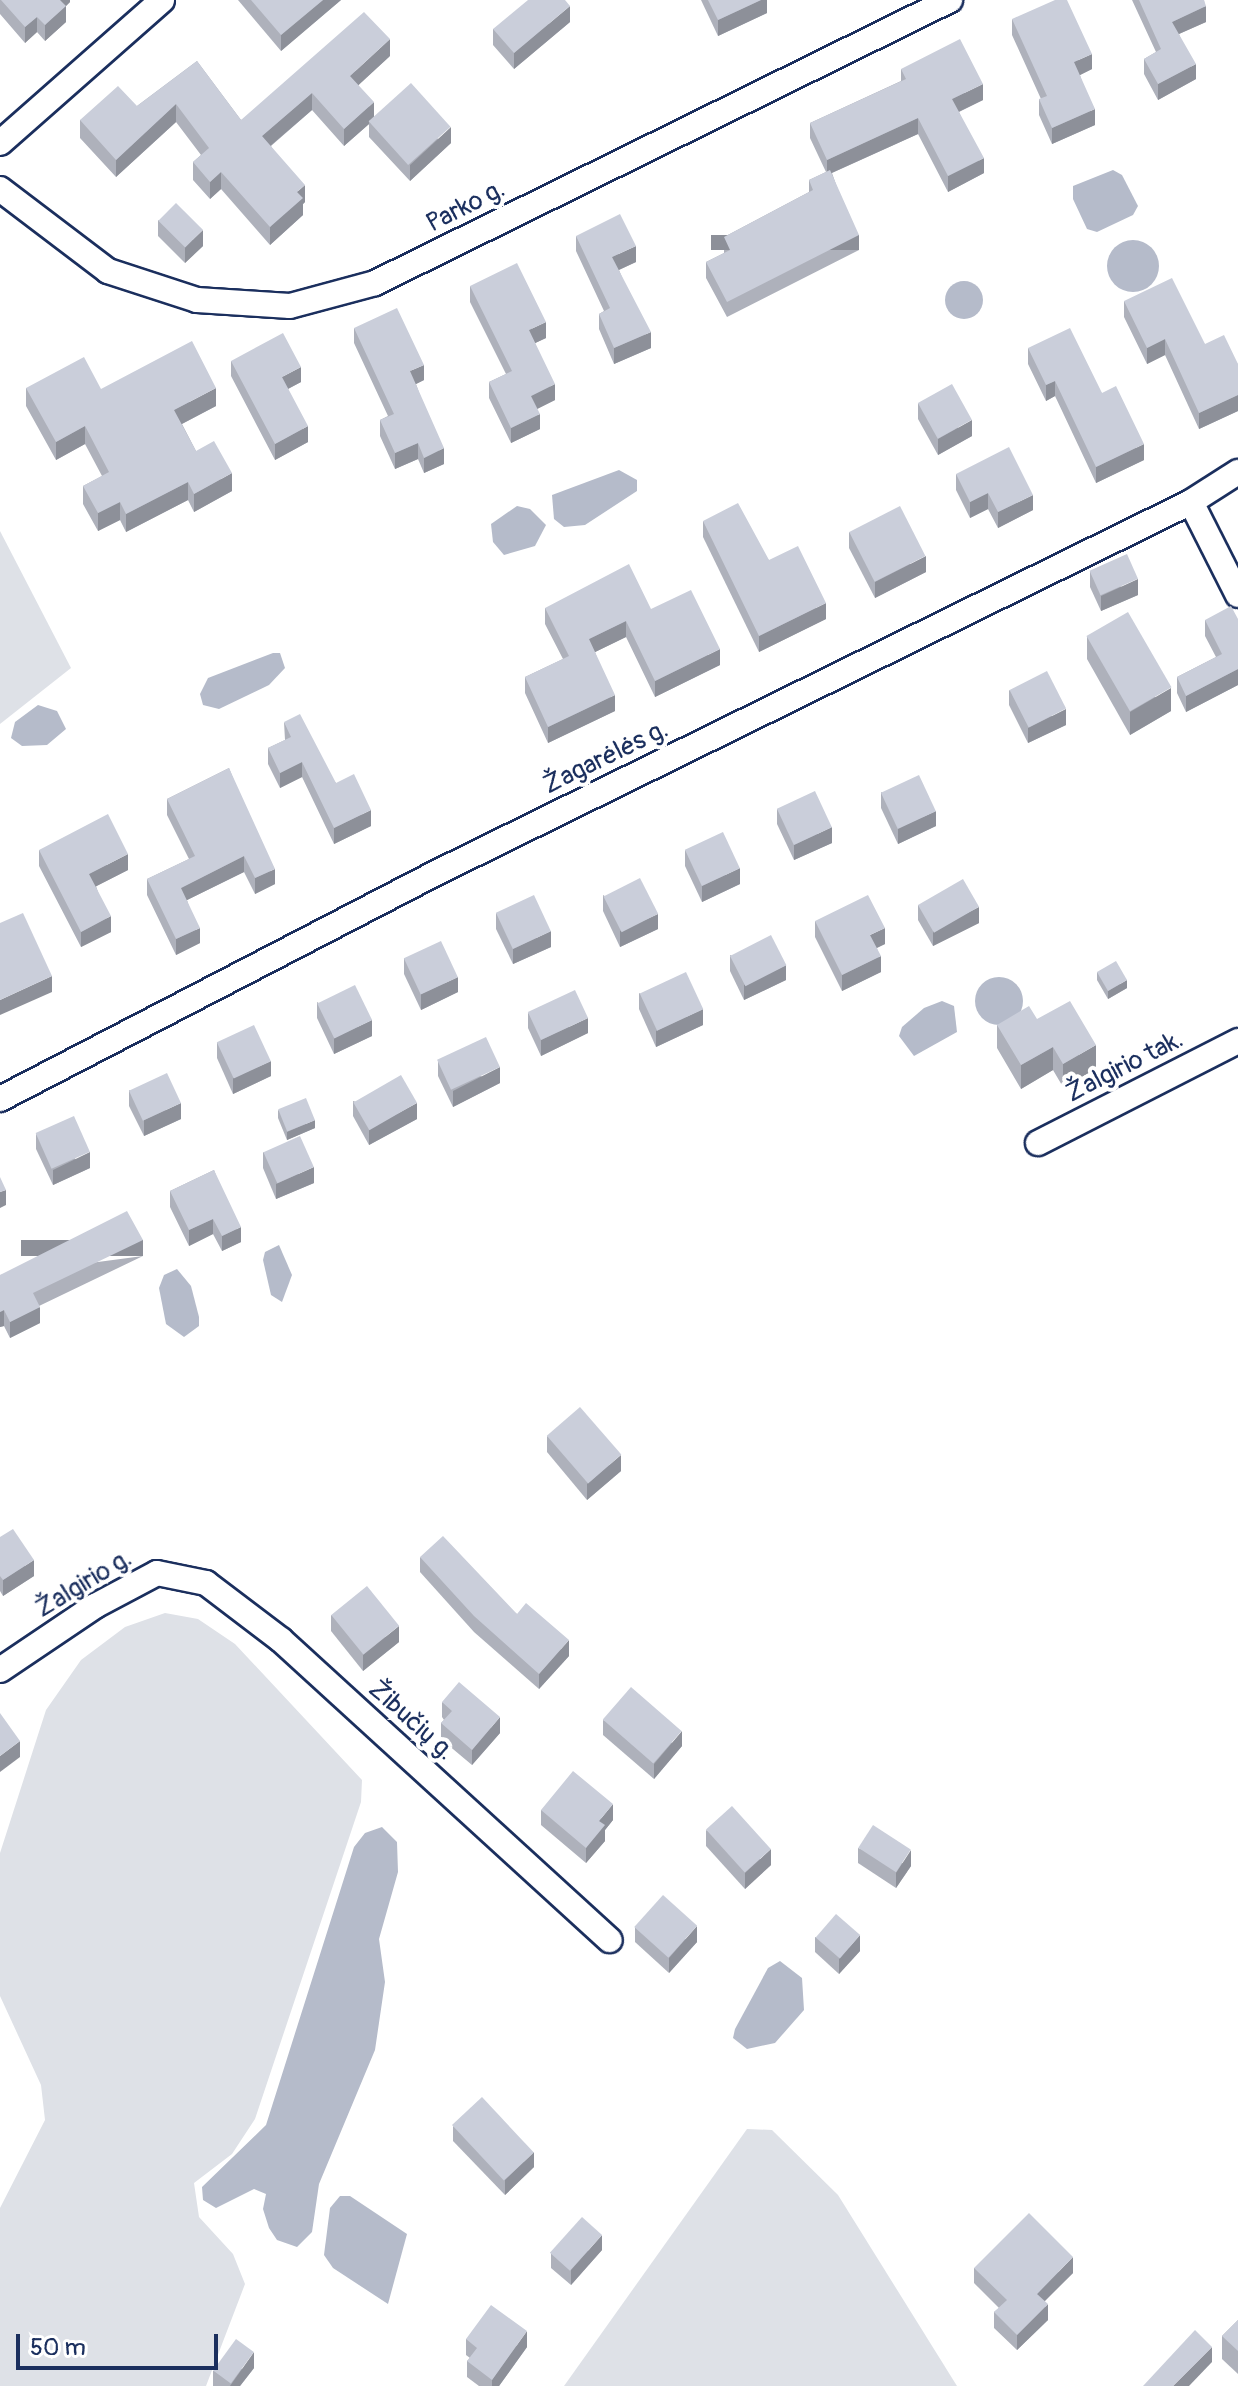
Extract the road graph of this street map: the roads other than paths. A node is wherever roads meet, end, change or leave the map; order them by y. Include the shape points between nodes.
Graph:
1 (162, 0) edge
2 (950, 0) edge
3 (0, 143) edge
4 (0, 189) edge
5 (1238, 472) edge
6 (1191, 502) junction
7 (1238, 595) edge
8 (1238, 1041) edge
9 (0, 1099) edge
10 (1038, 1143) dead end
11 (157, 1573) joint
12 (0, 1670) edge
13 (609, 1940) dead end

1 - 3 street
2 - 4 street, Parko g. via 375,283 290,306 197,300 108,271
5 - 6 street, Žagarėlės g.
6 - 7 street
6 - 9 street, Žagarėlės g. via 434,874
8 - 10 street, Žalgirio tak.
11 - 12 street, Žalgirio g. via 95,1606
11 - 13 street, Žibučių g. via 206,1583 281,1640

